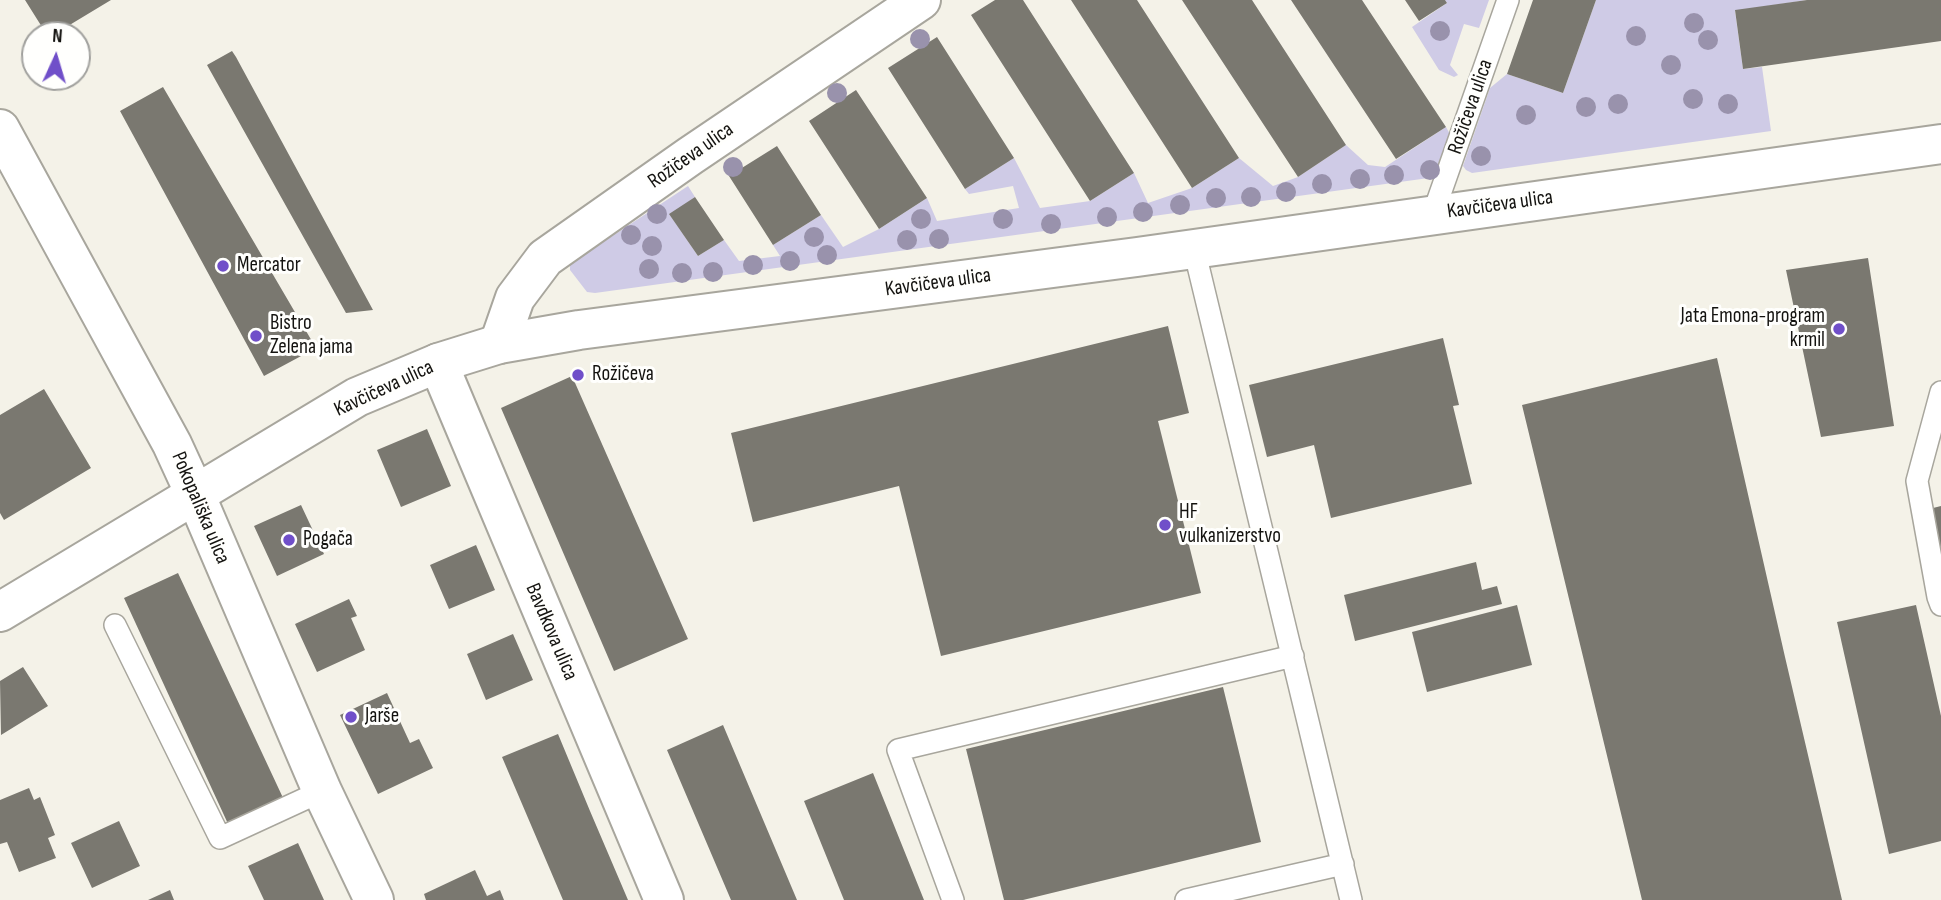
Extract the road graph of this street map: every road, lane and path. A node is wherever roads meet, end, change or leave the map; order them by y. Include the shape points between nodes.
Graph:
1 (920, 0) edge
2 (1508, 0) edge
3 (0, 128) edge
4 (1941, 144) edge
5 (1433, 215) junction
6 (1194, 249) junction
7 (499, 344) junction
8 (438, 363) junction
9 (1941, 392) edge
10 (195, 494) junction
11 (1941, 604) edge
12 (0, 612) edge
13 (115, 625) dead end
14 (1293, 656) junction
15 (323, 791) junction
16 (1343, 864) junction
17 (374, 900) edge
18 (664, 900) edge
19 (953, 900) edge
20 (1186, 900) edge
21 (1351, 900) edge

1 - 7 street, Rožičeva ulica via 545,258 515,299
2 - 5 lane, Rožičeva ulica
3 - 10 street, Pokopališka ulica
4 - 5 street, Kavčičeva ulica
5 - 6 street, Kavčičeva ulica
6 - 7 street, Kavčičeva ulica
6 - 14 lane
7 - 8 street, Kavčičeva ulica
8 - 10 street, Kavčičeva ulica via 357,397
8 - 18 street, Bavdkova ulica
9 - 11 lane via 1917,481
10 - 12 street, Kavčičeva ulica
10 - 15 street, Pokopališka ulica
13 - 15 lane via 220,838
14 - 16 lane
14 - 19 lane via 898,750
15 - 17 street, Pokopališka ulica
16 - 20 lane
16 - 21 lane

